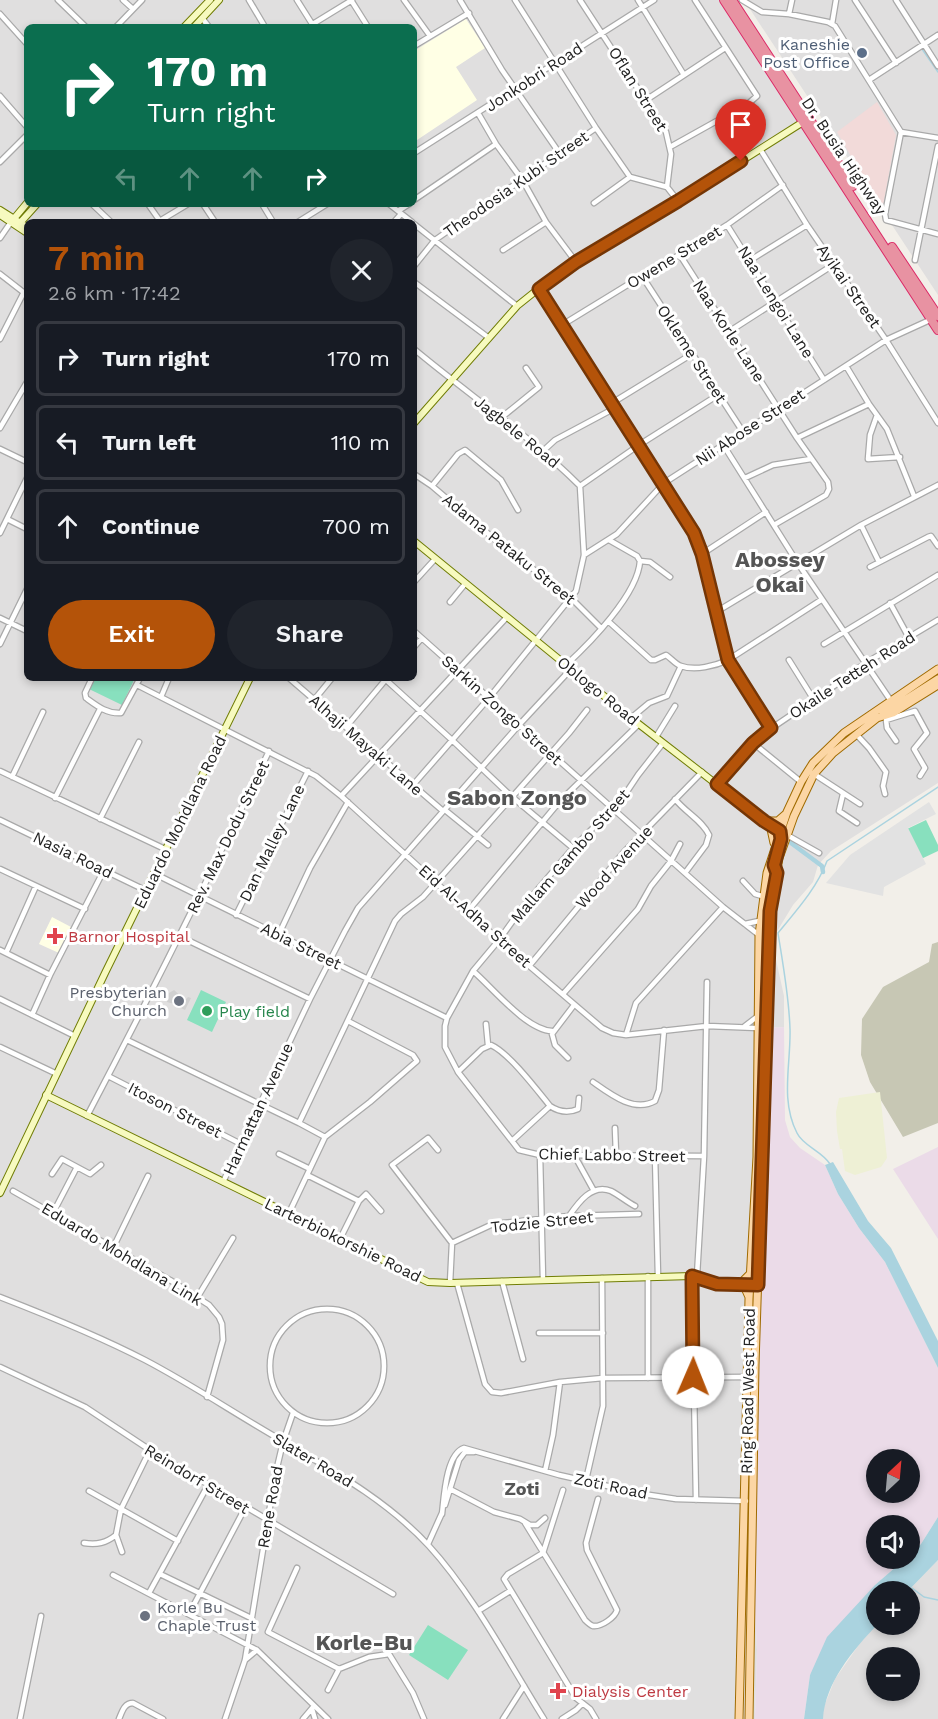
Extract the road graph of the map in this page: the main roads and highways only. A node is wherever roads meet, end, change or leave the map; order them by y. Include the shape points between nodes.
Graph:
1 (210, 0) edge
2 (219, 0) edge
3 (724, 0) edge
4 (732, 0) edge
5 (187, 24) edge
6 (197, 24) edge
7 (803, 122) junction
8 (24, 207) edge
9 (32, 207) edge
10 (0, 210) edge
11 (0, 215) edge
12 (15, 222) junction
13 (24, 226) edge
14 (24, 230) edge
15 (935, 318) edge
16 (938, 330) edge
17 (417, 420) edge
18 (417, 544) edge
19 (938, 670) edge
20 (938, 679) edge
21 (249, 681) edge
22 (938, 685) edge
23 (883, 710) junction
24 (787, 812) junction
25 (764, 821) junction
26 (783, 833) junction
27 (774, 848) junction
28 (51, 1086) junction
29 (45, 1099) junction
30 (56, 1101) junction
31 (0, 1193) edge
32 (750, 1273) junction
33 (740, 1285) junction
34 (754, 1285) junction
35 (749, 1299) junction
36 (739, 1660) junction
37 (751, 1660) junction
38 (739, 1719) edge
39 (749, 1719) edge

1 - 5 main road
2 - 6 main road
3 - 7 highway, Dr. Busia Highway
4 - 15 highway, Dr. Busia Highway
7 - 15 highway, Dr. Busia Highway
7 - 17 main road via 576,262 539,289 517,306
8 - 12 main road
9 - 12 main road
10 - 12 main road
11 - 12 main road
12 - 13 main road
12 - 14 main road
15 - 16 highway, Dr. Busia Highway
18 - 25 main road, Oblogo Road
19 - 23 main road, Ring Road West Road
20 - 23 main road, Ring Road West Road
21 - 28 main road, Eduardo Mohdlana Road
22 - 23 main road, Ring Road West Road via 893,713
23 - 24 main road, Ring Road West Road via 833,743 813,763
23 - 26 main road, Ring Road West Road via 814,774
24 - 25 main road via 778,821
24 - 26 main road, Ring Road West Road
25 - 26 main road, Oblogo Road
25 - 27 main road via 774,834
26 - 27 main road, Ring Road West Road
26 - 34 main road, Ring Road West Road via 770,911
27 - 32 main road, Ring Road West Road via 759,921 757,1157
28 - 29 main road, Eduardo Mohdlana Road
28 - 30 main road
29 - 30 main road
29 - 31 main road, Eduardo Mohdlana Road
30 - 33 main road, Larterbiokorshie Road via 428,1282 695,1276 717,1284
32 - 33 main road
32 - 34 main road, Ring Road West Road
33 - 34 main road, Larterbiokorshie Road
33 - 35 main road
34 - 35 main road, Ring Road West Road
34 - 37 main road, Ring Road West Road
35 - 36 main road, Ring Road West Road
36 - 37 main road
36 - 38 main road, Ring Road West Road
37 - 39 main road, Ring Road West Road

